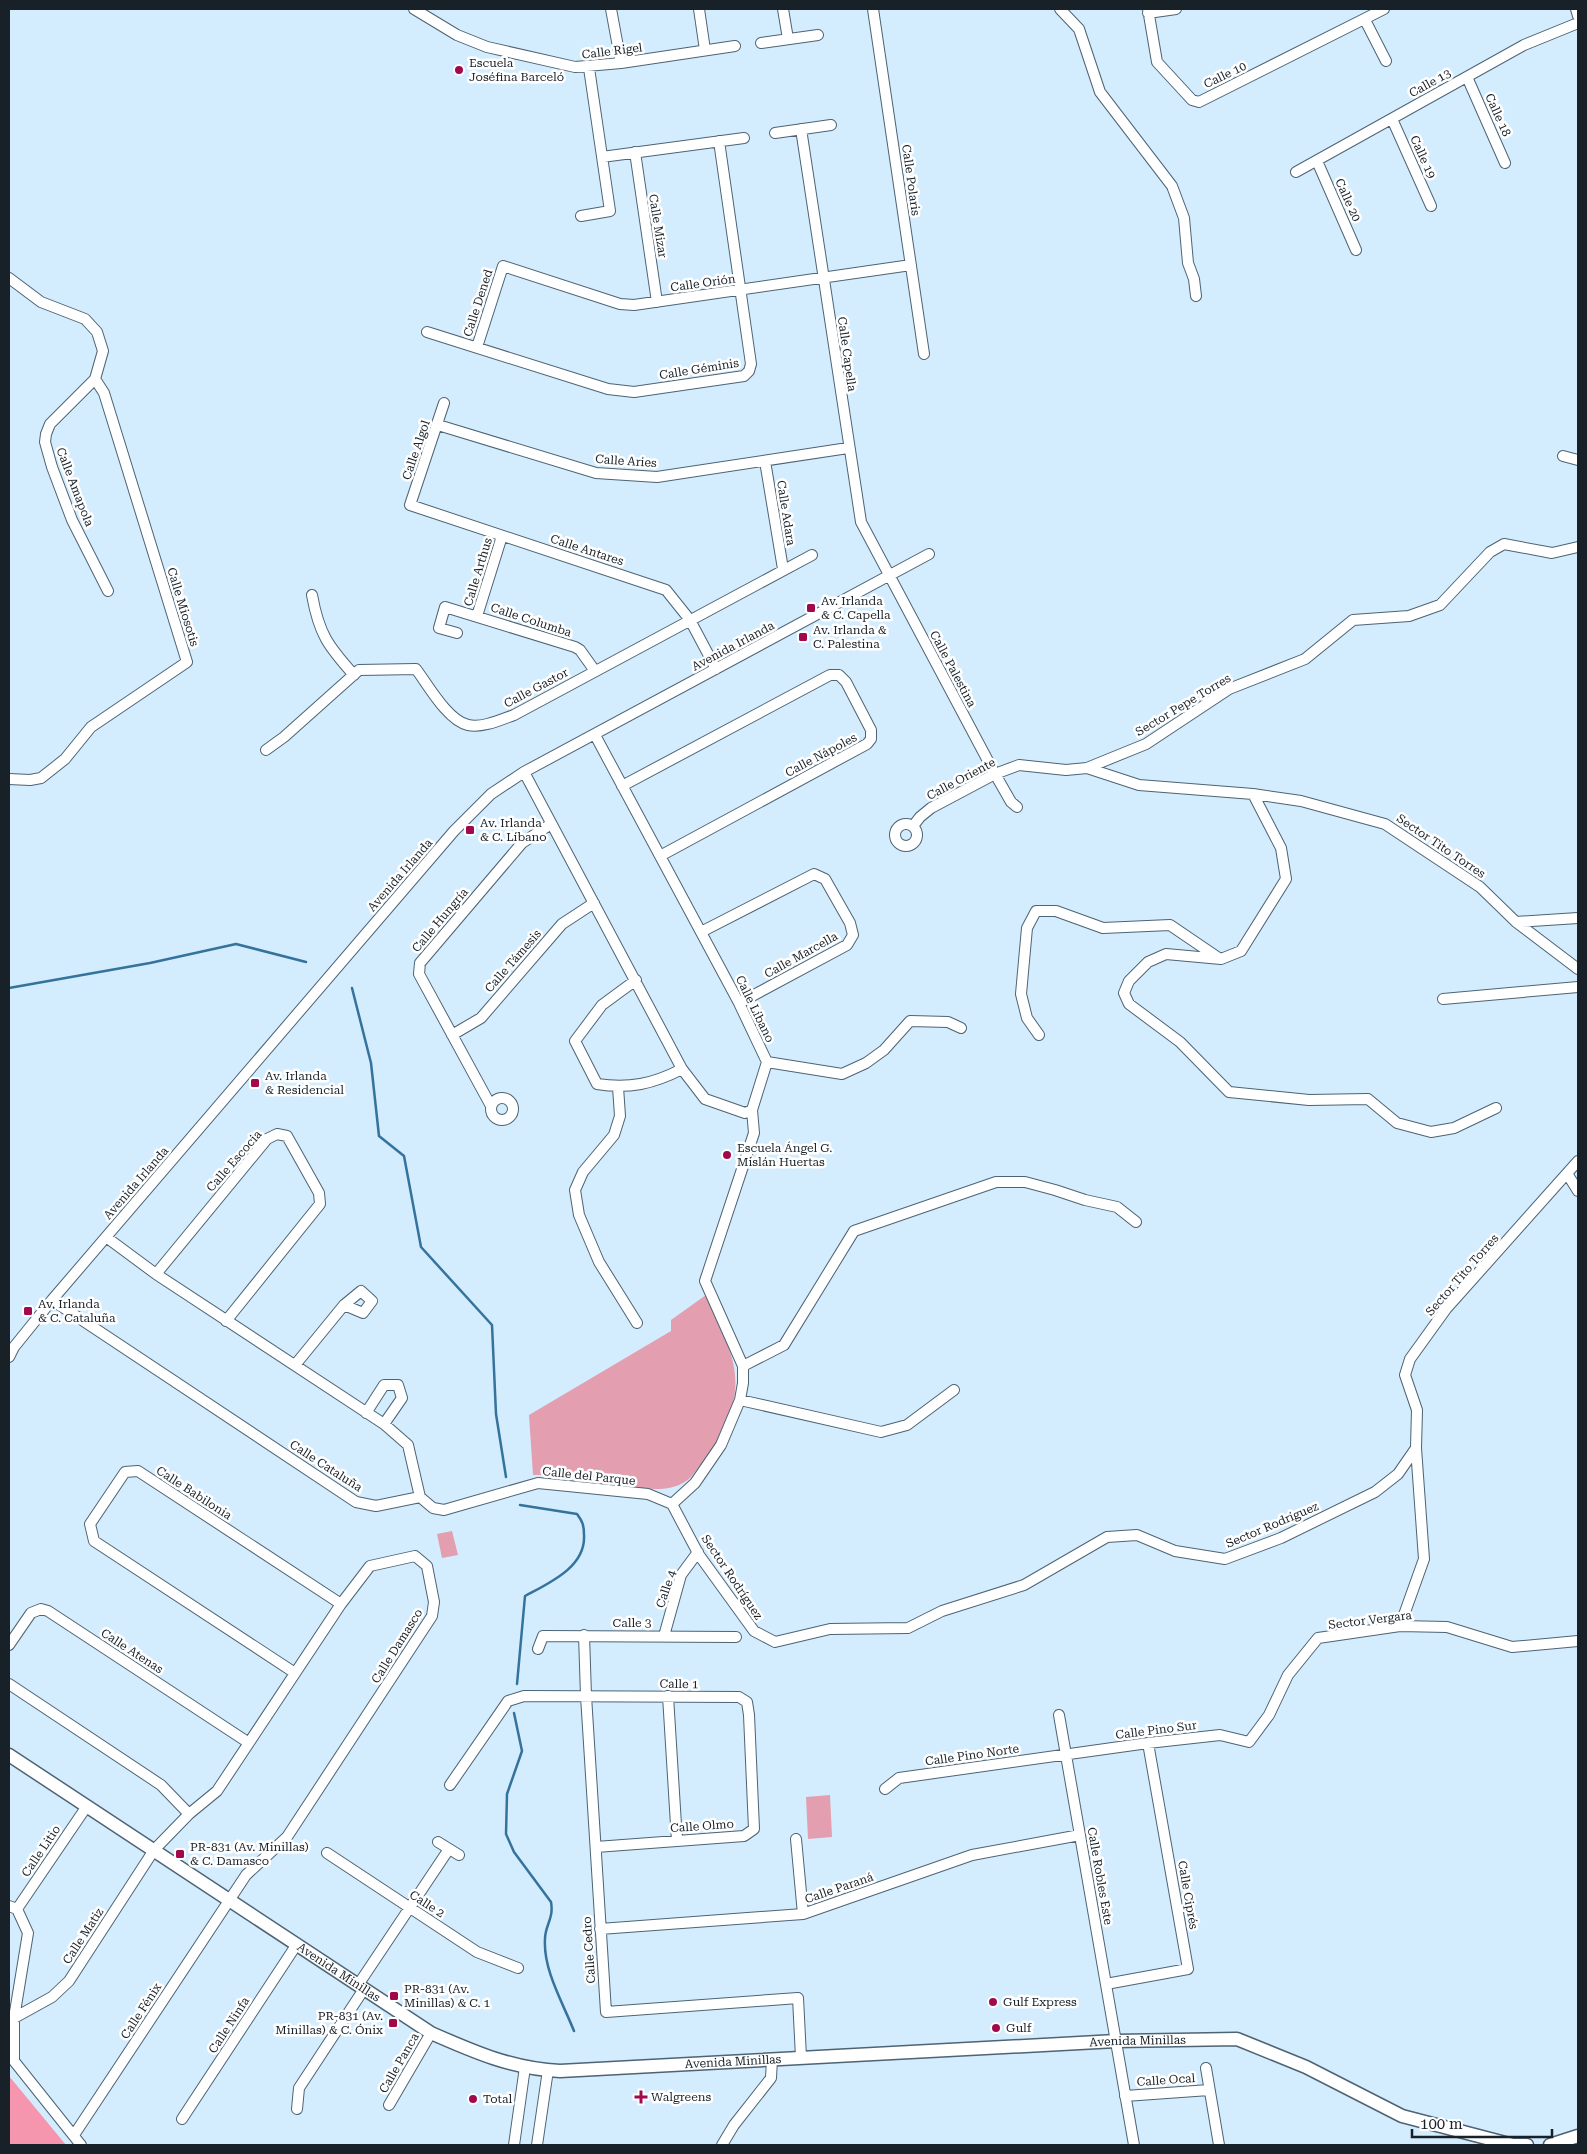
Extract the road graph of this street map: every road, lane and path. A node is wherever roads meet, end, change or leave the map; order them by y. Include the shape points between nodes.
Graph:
1 (414, 9) edge
2 (611, 9) edge
3 (699, 9) edge
4 (783, 9) edge
5 (873, 9) edge
6 (1060, 9) edge
7 (1176, 9) edge
8 (1384, 9) edge
9 (1576, 9) edge
10 (1148, 11) edge
11 (1578, 16) edge
12 (1365, 20) junction
13 (1578, 23) edge
14 (818, 35) dead end
15 (788, 39) junction
16 (762, 43) dead end
17 (735, 46) dead end
18 (705, 50) junction
19 (1386, 61) dead end
20 (621, 63) junction
21 (588, 68) junction
22 (1467, 77) junction
23 (1392, 119) junction
24 (831, 125) dead end
25 (801, 129) junction
26 (775, 134) dead end
27 (744, 138) dead end
28 (719, 141) junction
29 (635, 152) junction
30 (602, 157) junction
31 (1317, 161) junction
32 (1505, 163) dead end
33 (1296, 172) dead end
34 (1431, 206) dead end
35 (581, 216) dead end
36 (1356, 250) dead end
37 (503, 266) joint
38 (911, 266) junction
39 (9, 278) edge
40 (823, 278) junction
41 (741, 291) junction
42 (1196, 296) dead end
43 (657, 302) junction
44 (427, 332) dead end
45 (477, 347) junction
46 (924, 354) dead end
47 (95, 379) junction
48 (444, 403) dead end
49 (438, 425) junction
50 (848, 448) junction
51 (1562, 456) dead end
52 (1578, 460) edge
53 (765, 461) junction
54 (410, 505) joint
55 (502, 536) junction
56 (1578, 547) edge
57 (929, 554) dead end
58 (812, 555) dead end
59 (783, 569) junction
60 (889, 576) junction
61 (108, 591) dead end
62 (312, 595) dead end
63 (478, 616) junction
64 (690, 620) junction
65 (457, 633) dead end
66 (716, 669) junction
67 (595, 671) junction
68 (354, 675) junction
69 (595, 735) junction
70 (266, 750) dead end
71 (1087, 768) junction
72 (524, 772) junction
73 (995, 774) junction
74 (9, 779) edge
75 (622, 786) junction
76 (1253, 794) junction
77 (1017, 807) dead end
78 (551, 824) junction
79 (913, 826) dead end
80 (660, 856) junction
81 (594, 904) junction
82 (1578, 918) edge
83 (1516, 922) junction
84 (701, 932) junction
85 (1221, 959) junction
86 (1578, 969) edge
87 (636, 980) junction
88 (1578, 988) edge
89 (1443, 999) dead end
90 (739, 1003) junction
91 (961, 1028) dead end
92 (1039, 1034) dead end
93 (452, 1035) junction
94 (767, 1062) junction
95 (682, 1069) junction
96 (618, 1087) junction
97 (492, 1106) dead end
98 (1496, 1108) dead end
99 (752, 1110) junction
100 (1578, 1161) edge
101 (1568, 1175) junction
102 (1578, 1191) edge
103 (1136, 1222) dead end
104 (106, 1237) junction
105 (156, 1274) junction
106 (52, 1300) junction
107 (344, 1305) dead end
108 (226, 1320) junction
109 (637, 1323) dead end
110 (9, 1357) edge
111 (295, 1365) junction
112 (743, 1366) junction
113 (954, 1390) dead end
114 (740, 1400) junction
115 (366, 1413) junction
116 (384, 1424) junction
117 (1416, 1448) junction
118 (420, 1497) junction
119 (672, 1504) junction
120 (698, 1552) junction
121 (341, 1604) junction
122 (1400, 1626) junction
123 (584, 1635) junction
124 (664, 1636) junction
125 (736, 1637) dead end
126 (1578, 1641) edge
127 (9, 1645) edge
128 (538, 1649) dead end
129 (295, 1673) junction
130 (9, 1684) edge
131 (586, 1696) junction
132 (668, 1696) junction
133 (1060, 1715) dead end
134 (1148, 1742) junction
135 (1249, 1742) joint
136 (249, 1743) junction
137 (1066, 1754) junction
138 (9, 1755) edge
139 (752, 1774) joint
140 (450, 1784) dead end
141 (885, 1789) dead end
142 (87, 1806) junction
143 (189, 1814) junction
144 (1080, 1835) junction
145 (796, 1839) dead end
146 (677, 1841) junction
147 (438, 1842) dead end
148 (596, 1846) junction
149 (449, 1849) junction
150 (154, 1850) junction
151 (327, 1853) dead end
152 (459, 1856) dead end
153 (230, 1900) junction
154 (13, 1908) edge
155 (410, 1908) junction
156 (803, 1914) junction
157 (600, 1929) junction
158 (297, 1944) junction
159 (518, 1968) dead end
160 (1106, 1984) junction
161 (361, 1987) junction
162 (14, 2018) junction
163 (431, 2033) junction
164 (1116, 2041) junction
165 (801, 2057) junction
166 (772, 2059) junction
167 (524, 2067) junction
168 (1206, 2068) dead end
169 (548, 2070) junction
170 (1209, 2090) junction
171 (1125, 2096) junction
172 (389, 2105) dead end
173 (297, 2109) dead end
174 (182, 2119) dead end
175 (74, 2135) junction
176 (1578, 2136) edge
177 (81, 2145) edge
178 (514, 2145) edge
179 (537, 2145) edge
180 (722, 2145) edge
181 (1134, 2145) edge
182 (1219, 2145) edge
183 (1513, 2145) edge
184 (1527, 2145) edge
185 (1550, 2145) edge

1 - 21 street, Calle Rigel via 458,35 487,47 546,62
2 - 20 street
3 - 18 street
4 - 15 street
5 - 38 street, Calle Polaris
6 - 42 street via 1079,29 1100,92 1172,186 1184,218 1188,263
7 - 10 street
8 - 12 street
9 - 11 street
10 - 12 street, Calle 10 via 1157,62 1192,100 1199,102
12 - 19 street
13 - 22 street, Calle 13 via 1524,45
14 - 15 street
15 - 16 street
17 - 18 street, Calle Rigel
18 - 20 street, Calle Rigel
20 - 21 street, Calle Rigel
21 - 30 street
22 - 23 street, Calle 13
22 - 32 street, Calle 18
23 - 31 street, Calle 13
23 - 34 street, Calle 19
24 - 25 street
25 - 26 street
25 - 40 street, Calle Capella
27 - 28 street
28 - 29 street
28 - 41 street, Calle Géminis
29 - 30 street
29 - 43 street, Calle Mizar
30 - 35 street via 610,211
31 - 33 street, Calle 13
31 - 36 street, Calle 20
37 - 43 street, Calle Orión via 620,304 634,306
37 - 45 street, Calle Dened
38 - 40 street, Calle Orión
38 - 46 street, Calle Polaris
39 - 47 street, Calle Amapola via 41,302 85,319 97,332 103,351
40 - 41 street, Calle Orión
40 - 50 street, Calle Capella
41 - 43 street, Calle Orión
41 - 45 street, Calle Géminis via 751,364 744,376 634,392 608,389
44 - 45 street, Calle Géminis
47 - 61 street, Calle Amapola via 50,424 45,442 72,520
47 - 74 street, Calle Miosotis via 104,393 187,662 91,727 65,759 41,778
48 - 49 street, Calle Algol
49 - 53 street, Calle Aries via 596,474 657,476
49 - 54 street, Calle Algol
50 - 53 street, Calle Aries
50 - 60 street, Calle Capella via 861,522
51 - 52 street
53 - 59 street, Calle Adara
54 - 55 street, Calle Antares
55 - 63 street, Calle Arthus
55 - 64 street, Calle Antares via 666,590
56 - 71 street, Sector Pepe Torres via 1552,553 1504,544 1490,552 1440,605 1409,616 1352,620 1305,659 1229,689 1146,744
57 - 60 street, Avenida Irlanda
58 - 59 street, Calle Gastor
59 - 64 street, Calle Gastor
60 - 66 street, Avenida Irlanda
60 - 73 street, Calle Palestina
62 - 68 street via 324,638
63 - 65 street, Calle Columba via 445,606 438,628
63 - 67 street, Calle Columba via 575,647
64 - 66 street, Calle Antares
64 - 67 street, Calle Gastor
66 - 69 street, Avenida Irlanda
67 - 68 street, Calle Gastor via 514,715 469,725 452,718 416,669 359,670
68 - 70 street, Calle Gastor
69 - 72 street, Avenida Irlanda
69 - 75 street, Calle Líbano
71 - 73 street, Calle Oriente via 1066,770 1018,765
71 - 76 street, Sector Tito Torres via 1139,785
72 - 78 street
72 - 104 street, Avenida Irlanda via 491,794 454,831
73 - 77 street, Calle Palestina
73 - 79 street, Calle Oriente via 931,808
75 - 80 street, Calle Líbano
75 - 80 street, Calle Nápoles via 830,675 839,675 846,682 872,730 867,744
76 - 83 street, Sector Tito Torres via 1301,801 1385,824 1480,887
76 - 85 street via 1281,848 1286,879 1242,951
78 - 81 street
78 - 93 street, Calle Hungría via 522,843 420,963 419,974
80 - 84 street, Calle Líbano
81 - 87 street
81 - 93 street, Calle Támesis via 562,924 481,1018
82 - 83 street
83 - 86 street, Sector Tito Torres
84 - 90 street, Calle Líbano
84 - 90 street, Calle Marcella via 814,874 825,879 850,923 853,935 847,945
85 - 92 street via 1170,925 1102,928 1056,911 1036,911 1027,928 1021,994 1027,1018
85 - 98 street via 1166,954 1148,962 1129,981 1124,993 1129,1004 1180,1042 1229,1092 1309,1100 1368,1099 1397,1123 1431,1132 1454,1128
87 - 95 street
87 - 96 street via 602,1005 576,1041 597,1084
88 - 89 street
90 - 94 street, Calle Líbano
91 - 94 street via 948,1022 910,1021 884,1050 842,1074
93 - 97 street, Calle Hungría
94 - 99 street, Calle Líbano
95 - 96 street via 659,1081
95 - 99 street via 705,1099 745,1113
96 - 109 street via 620,1116 614,1135 582,1172 575,1190 579,1215 599,1262
99 - 112 street via 754,1133 705,1280
100 - 101 street, Sector Tito Torres
101 - 102 street
101 - 117 street, Sector Tito Torres via 1446,1309 1410,1359 1405,1375 1418,1410
103 - 112 street via 1118,1208 1025,1182 996,1182 854,1231 784,1346
104 - 105 street
104 - 106 street, Avenida Irlanda
105 - 108 street
105 - 108 street, Calle Escocia via 267,1139 277,1134 287,1136 319,1193 320,1204
106 - 110 street, Avenida Irlanda
106 - 118 street, Calle Cataluña via 356,1502 376,1506
107 - 111 street
108 - 111 street
111 - 115 street
112 - 114 street
113 - 114 street via 907,1425 881,1432
114 - 119 street via 721,1445 695,1482
115 - 116 street
115 - 116 street via 384,1385 398,1384 402,1398
116 - 118 street via 408,1445
117 - 120 street, Sector Rodríguez via 1398,1474 1375,1492 1281,1538 1225,1559 1175,1551 1137,1535 1107,1537 1024,1585 942,1611 908,1628 830,1629 775,1642 754,1631
117 - 122 street, Sector Tito Torres via 1424,1559
118 - 119 street, Calle del Parque via 433,1508 444,1510 538,1483 648,1494
119 - 120 street, Sector Rodríguez
120 - 124 street, Calle 4 via 681,1575
121 - 129 street, Calle Damasco
121 - 129 street, Calle Babilonia via 138,1471 125,1472 114,1486 90,1524 94,1541
121 - 153 street, Calle Damasco via 370,1566 415,1556 427,1566 434,1602 432,1616 287,1837 246,1875
122 - 126 street, Sector Vergara via 1447,1627 1512,1647
122 - 135 street, Sector Vergara via 1318,1638 1288,1675 1269,1714
123 - 124 street, Calle 3
123 - 128 street, Calle 3 via 543,1636
123 - 131 street, Calle Cedro
124 - 125 street, Calle 3
127 - 136 street, Calle Atenas via 31,1613 41,1609 48,1611
129 - 136 street, Calle Damasco
130 - 143 street via 160,1785
131 - 132 street, Calle 1
131 - 140 street, Calle 1 via 527,1696 508,1701
131 - 148 street, Calle Cedro
132 - 139 street, Calle 1 via 739,1697 747,1702
132 - 146 street
133 - 137 street, Calle Robles Este
134 - 135 street, Calle Pino Sur via 1220,1735
134 - 137 street, Calle Pino Sur
134 - 160 street, Calle Ciprés via 1188,1969
136 - 143 street, Calle Damasco via 217,1791
137 - 141 street, Calle Pino Norte via 899,1778
137 - 144 street, Calle Robles Este
138 - 142 street, Avenida Minillas
139 - 146 street, Calle Olmo via 754,1829 744,1836
142 - 150 street, Avenida Minillas
142 - 154 street, Calle Litio
143 - 150 street, Calle Damasco
144 - 156 street, Calle Paraná via 972,1855
144 - 160 street, Calle Robles Este
145 - 156 street
146 - 148 street, Calle Olmo
147 - 149 street
148 - 157 street, Calle Cedro
149 - 152 street
149 - 155 street
150 - 153 street, Avenida Minillas
150 - 162 street, Calle Matiz via 69,1980 52,1996
151 - 155 street, Calle 2
153 - 158 street, Avenida Minillas
153 - 175 street, Calle Fénix
154 - 162 street via 28,1933
155 - 159 street, Calle 2 via 477,1952
155 - 161 street
156 - 157 street, Calle Paraná
157 - 165 street, Calle Cedro via 606,2012 798,1998
158 - 161 street, Avenida Minillas
158 - 174 street, Calle Ninfa
160 - 164 street, Calle Robles Este
161 - 163 street, Avenida Minillas
161 - 173 street via 299,2088
162 - 175 street via 14,2061
163 - 167 street, Avenida Minillas via 483,2056
163 - 172 street, Calle Panca
164 - 165 street, Avenida Minillas
164 - 171 street, Calle Robles Este
164 - 183 street, Avenida Minillas via 1237,2039 1306,2067 1402,2116
165 - 166 street, Avenida Minillas
166 - 169 street, Avenida Minillas
166 - 180 street via 771,2078
167 - 169 street, Avenida Minillas
167 - 178 street
168 - 170 street
169 - 179 street
170 - 171 street, Calle Ocal
170 - 182 street
171 - 181 street, Calle Robles Este
175 - 177 street
176 - 185 street
183 - 184 street, Avenida Minillas

